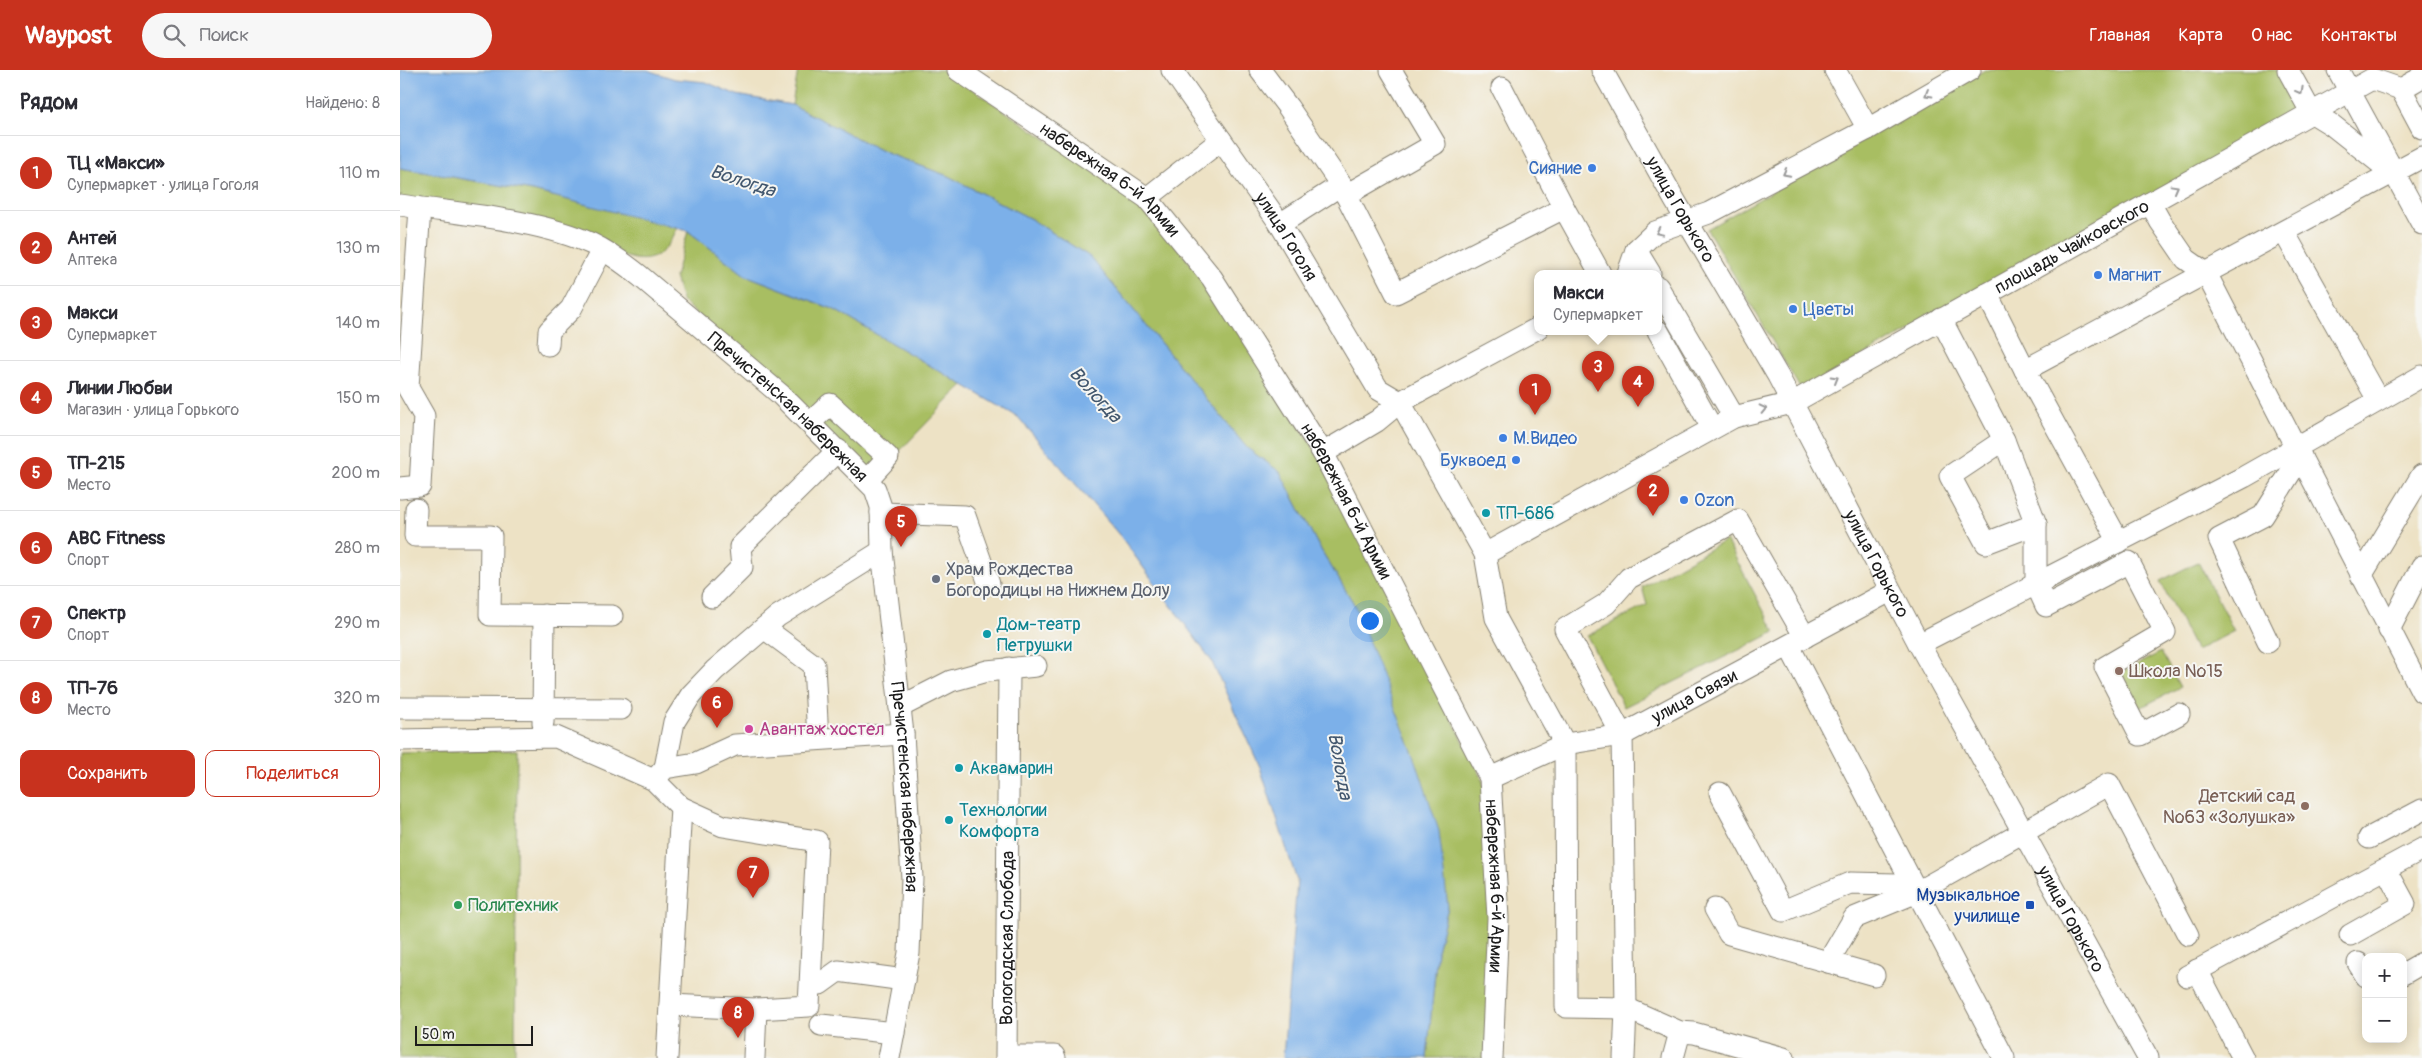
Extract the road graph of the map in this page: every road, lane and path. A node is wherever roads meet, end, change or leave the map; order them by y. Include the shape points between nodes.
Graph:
1 (958, 70) edge
2 (1172, 70) edge
3 (1391, 70) edge
4 (1602, 70) edge
5 (1835, 70) edge
6 (1970, 70) edge
7 (2288, 70) edge
8 (2338, 70) edge
9 (1264, 71) edge
10 (2422, 77) edge
11 (1502, 88) dead end
12 (2400, 89) junction
13 (2350, 91) junction
14 (2312, 112) junction
15 (2422, 128) edge
16 (1868, 129) junction
17 (1221, 140) junction
18 (2422, 157) edge
19 (2393, 174) junction
20 (1344, 190) junction
21 (1147, 198) junction
22 (2150, 203) junction
23 (410, 206) edge
24 (1564, 208) junction
25 (1687, 221) junction
26 (1280, 224) junction
27 (2422, 224) edge
28 (2284, 232) junction
29 (602, 250) junction
30 (1636, 250) junction
31 (1598, 270) edge
32 (1629, 270) edge
33 (1648, 270) edge
34 (2206, 273) junction
35 (1662, 294) edge
36 (1988, 294) junction
37 (1941, 319) junction
38 (1534, 330) edge
39 (1660, 335) edge
40 (548, 345) dead end
41 (2025, 370) junction
42 (2422, 376) edge
43 (2378, 400) junction
44 (1400, 402) junction
45 (1792, 403) junction
46 (1734, 417) junction
47 (810, 423) junction
48 (1712, 428) junction
49 (2004, 440) junction
50 (838, 450) junction
51 (2299, 452) junction
52 (1323, 453) junction
53 (2422, 475) edge
54 (867, 480) junction
55 (400, 488) edge
56 (416, 509) dead end
57 (881, 513) junction
58 (2036, 524) junction
59 (2119, 542) junction
60 (882, 551) junction
61 (1484, 554) junction
62 (2422, 566) edge
63 (2360, 576) junction
64 (989, 584) dead end
65 (2036, 584) junction
66 (1890, 591) junction
67 (712, 597) dead end
68 (544, 615) junction
69 (612, 616) dead end
70 (764, 628) junction
71 (2389, 630) junction
72 (1797, 641) junction
73 (2268, 642) dead end
74 (1919, 644) junction
75 (1036, 666) dead end
76 (1009, 668) junction
77 (2422, 692) edge
78 (900, 707) junction
79 (400, 708) edge
80 (543, 709) junction
81 (621, 709) dead end
82 (2179, 714) dead end
83 (903, 734) junction
84 (1622, 735) junction
85 (543, 737) junction
86 (818, 739) junction
87 (400, 740) edge
88 (1565, 744) junction
89 (660, 774) junction
90 (1490, 778) junction
91 (1720, 793) dead end
92 (2422, 796) edge
93 (2422, 800) edge
94 (681, 807) junction
95 (2422, 810) edge
96 (2022, 832) junction
97 (2369, 838) dead end
98 (2422, 849) edge
99 (2386, 869) junction
100 (1917, 892) junction
101 (2414, 899) edge
102 (1715, 909) dead end
103 (2188, 935) dead end
104 (2350, 935) dead end
105 (1828, 962) junction
106 (2422, 963) edge
107 (2407, 972) edge
108 (1874, 975) dead end
109 (904, 980) junction
110 (820, 984) dead end
111 (670, 1005) junction
112 (1626, 1008) junction
113 (756, 1009) junction
114 (821, 1024) dead end
115 (1680, 1032) junction
116 (894, 1033) junction
117 (1006, 1057) edge
118 (667, 1058) edge
119 (754, 1058) edge
120 (889, 1058) edge
121 (1056, 1058) edge
122 (1492, 1058) edge
123 (1624, 1058) edge
124 (1673, 1058) edge
125 (1784, 1058) edge
126 (2004, 1058) edge
127 (2148, 1058) edge
128 (2243, 1058) edge

1 - 21 street, набережная 6-й Армии
2 - 17 street, улица Гоголя
3 - 20 street via 1435,144
4 - 25 street, улица Горького
5 - 16 street
6 -> 16 street
7 -> 14 street
8 - 13 street
9 - 20 street
10 - 12 street
11 - 24 street
12 - 13 street, площадь Чайковского via 2372,79
12 - 15 street
13 - 14 street, площадь Чайковского
13 - 19 street
14 - 19 street
22 -> 14 street, площадь Чайковского
16 -> 25 street via 1709,214
17 - 21 street
17 - 26 street, улица Гоголя
18 - 19 street
19 - 27 street
19 - 28 street
20 - 24 street via 1396,293
20 - 26 street
21 - 52 street, набережная 6-й Армии via 1212,278
22 - 34 street via 2186,259
22 - 36 street, площадь Чайковского
23 - 29 street, Пречистенская набережная via 544,228
23 - 55 street via 408,388 424,416 420,486
24 - 31 street
25 -> 30 street via 1655,232
25 - 45 street, улица Горького
26 - 44 street, улица Гоголя via 1378,389
28 - 34 street
28 - 43 street
29 - 40 street via 571,309 549,332
29 - 47 street, Пречистенская набережная via 640,276
30 - 32 street
30 - 33 street
34 - 41 street
34 - 51 street
35 - 46 street
36 - 37 street, площадь Чайковского
36 - 41 street
45 -> 37 street, площадь Чайковского
37 - 49 street
38 - 44 street
39 - 48 street
41 - 59 street
42 - 43 street
43 - 51 street
44 - 52 street via 1377,421
44 - 61 street
46 -> 45 street, площадь Чайковского
45 - 66 street, улица Горького
46 - 48 street, площадь Чайковского
47 - 50 street, Пречистенская набережная
47 - 54 street via 830,404 888,457
48 - 61 street, площадь Чайковского
49 - 58 street
49 - 58 street via 1950,476 1986,543
50 - 54 street, Пречистенская набережная
50 - 67 street via 740,547 742,568
51 - 59 street
51 - 63 street
51 - 73 street via 2263,516 2219,539
52 - 90 street, набережная 6-й Армии
53 - 63 street
54 - 57 street, Пречистенская набережная via 875,489
56 - 68 street via 415,536 491,536 490,615
57 - 60 street, Пречистенская набережная
57 - 64 street via 965,516
58 - 65 street
59 - 65 street
60 - 70 street
60 - 78 street, Пречистенская набережная
61 - 88 street via 1496,618
62 - 71 street
63 - 71 street
65 - 74 street
65 - 82 street via 2046,606 2129,562 2165,632 2105,667 2140,735
66 - 72 street, улица Связи
66 - 74 street, улица Горького
68 - 69 street
68 - 80 street
70 - 86 street via 814,666
70 - 89 street via 691,695 674,722
71 - 77 street
72 - 84 street, улица Связи
72 - 84 street via 1738,520 1629,578 1606,604 1565,629
72 - 100 street
74 - 96 street, улица Горького
75 - 76 street
76 - 78 street via 951,681
76 - 117 street, Вологодская Слобода
78 - 83 street, Пречистенская набережная
79 - 80 street
80 - 81 street
80 - 85 street
83 - 86 street
83 - 109 street, Пречистенская набережная via 912,878 909,953
84 - 88 street, улица Связи
84 - 112 street
85 - 87 street
85 - 89 street via 556,737
86 - 89 street via 735,745 696,763
88 - 90 street, улица Связи
88 - 112 street via 1566,1007
89 - 94 street
90 - 122 street, набережная 6-й Армии via 1498,918
91 - 100 street via 1783,911 1850,883 1897,884
92 - 93 street
94 - 111 street
94 - 113 street via 723,826 817,841 809,1006
95 - 97 street
96 - 100 street
96 - 103 street via 2109,784
96 - 127 street, улица Горького
98 - 99 street
99 - 101 street
99 - 128 street via 2192,973
100 - 105 street via 1854,918
100 - 126 street
101 - 104 street
102 - 105 street via 1729,934
105 - 108 street
106 - 107 street
109 - 110 street via 838,971
109 - 116 street, Пречистенская набережная
111 - 113 street
111 - 118 street
112 - 115 street
112 - 123 street
113 - 119 street
114 - 116 street
115 - 124 street
115 - 125 street
116 - 120 street, Пречистенская набережная
117 - 121 street

